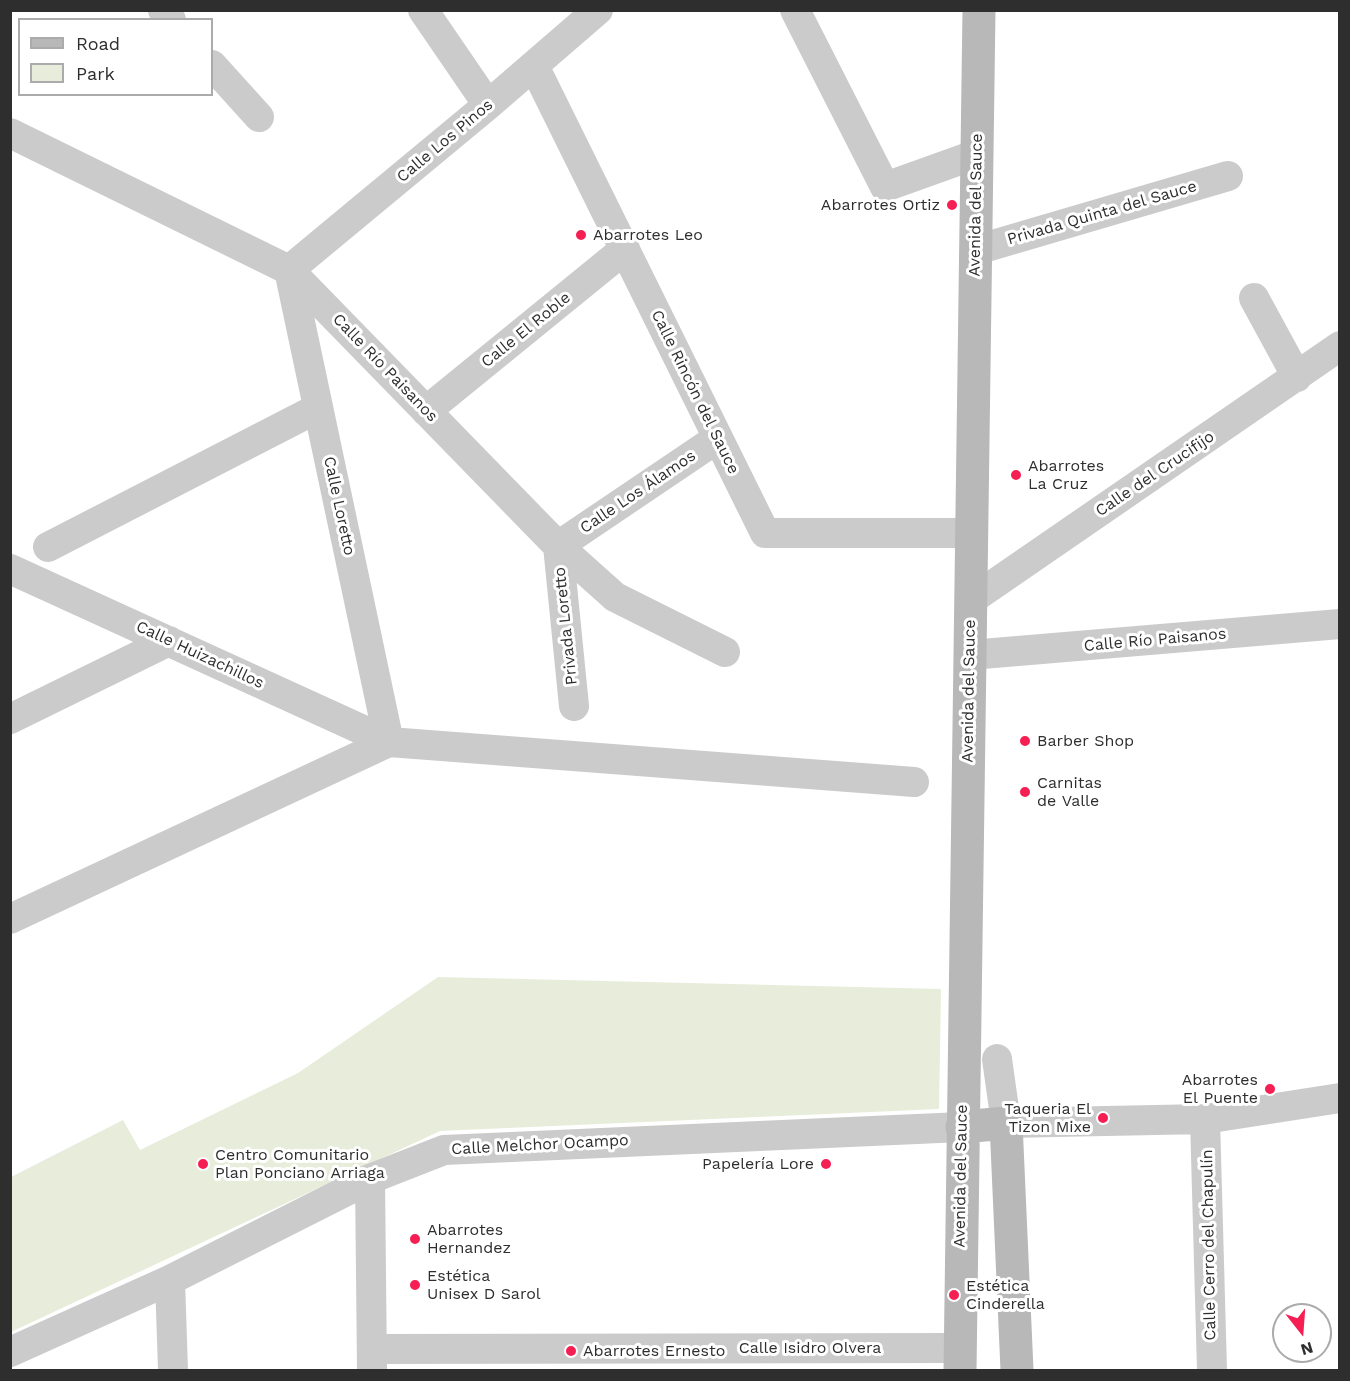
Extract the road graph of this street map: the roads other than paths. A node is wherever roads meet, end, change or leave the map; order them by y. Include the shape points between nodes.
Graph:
1 (423, 10) edge
2 (598, 10) edge
3 (795, 10) edge
4 (980, 10) edge
5 (213, 65) edge
6 (534, 66) junction
7 (489, 105) junction
8 (259, 117) dead end
9 (10, 133) edge
10 (977, 154) junction
11 (1228, 176) dead end
12 (625, 249) junction
13 (976, 250) junction
14 (290, 270) junction
15 (1254, 298) dead end
16 (1340, 346) edge
17 (1297, 377) junction
18 (318, 408) junction
19 (426, 411) junction
20 (718, 438) junction
21 (972, 533) junction
22 (558, 546) junction
23 (48, 547) dead end
24 (10, 569) edge
25 (971, 600) junction
26 (1340, 624) edge
27 (169, 641) junction
28 (725, 652) dead end
29 (970, 656) junction
30 (574, 706) dead end
31 (10, 719) edge
32 (389, 742) junction
33 (914, 782) dead end
34 (10, 918) edge
35 (997, 1059) dead end
36 (1340, 1098) edge
37 (1205, 1119) junction
38 (1006, 1123) junction
39 (962, 1127) junction
40 (370, 1179) junction
41 (170, 1280) junction
42 (10, 1353) edge
43 (959, 1359) edge
44 (372, 1360) edge
45 (173, 1371) edge
46 (1017, 1371) edge
47 (1212, 1371) edge

1 - 7 street
2 - 6 street, Calle Los Pinos
3 - 10 street via 885,187
4 - 10 main road, Avenida del Sauce
5 - 8 street
6 - 7 street, Calle Los Pinos
6 - 12 street, Calle Rincón del Sauce
7 - 14 street, Calle Los Pinos
9 - 14 street, Calle Río Paisanos
10 - 13 main road, Avenida del Sauce
11 - 13 street, Privada Quinta del Sauce
12 - 19 street, Calle El Roble
12 - 20 street, Calle Rincón del Sauce
13 - 21 main road, Avenida del Sauce
14 - 18 street, Calle Loretto
14 - 19 street, Calle Río Paisanos
15 - 17 street
16 - 17 street, Calle del Crucifijo
17 - 25 street, Calle del Crucifijo
18 - 23 street
18 - 32 street, Calle Loretto
19 - 22 street, Calle Río Paisanos
20 - 21 street, Calle Rincón del Sauce via 765,533
20 - 22 street, Calle Los Álamos
21 - 25 main road, Avenida del Sauce
22 - 28 street, Calle Río Paisanos via 615,597
22 - 30 street, Privada Loretto
24 - 27 street, Calle Huizachillos
25 - 29 main road, Avenida del Sauce
26 - 29 street, Calle Río Paisanos
27 - 31 street
27 - 32 street, Calle Huizachillos
29 - 39 main road, Avenida del Sauce
32 - 33 street
32 - 34 street
35 - 38 street
36 - 37 street
37 - 38 street
37 - 47 street, Calle Cerro del Chapulín
38 - 39 main road, Calle Melchor Ocampo
38 - 46 main road
39 - 40 street, Calle Melchor Ocampo via 444,1150
39 - 43 main road, Avenida del Sauce
40 - 41 street, Calle Melchor Ocampo
40 - 44 street
41 - 42 street, Calle Melchor Ocampo
41 - 45 street
43 - 44 street, Calle Isidro Olvera

